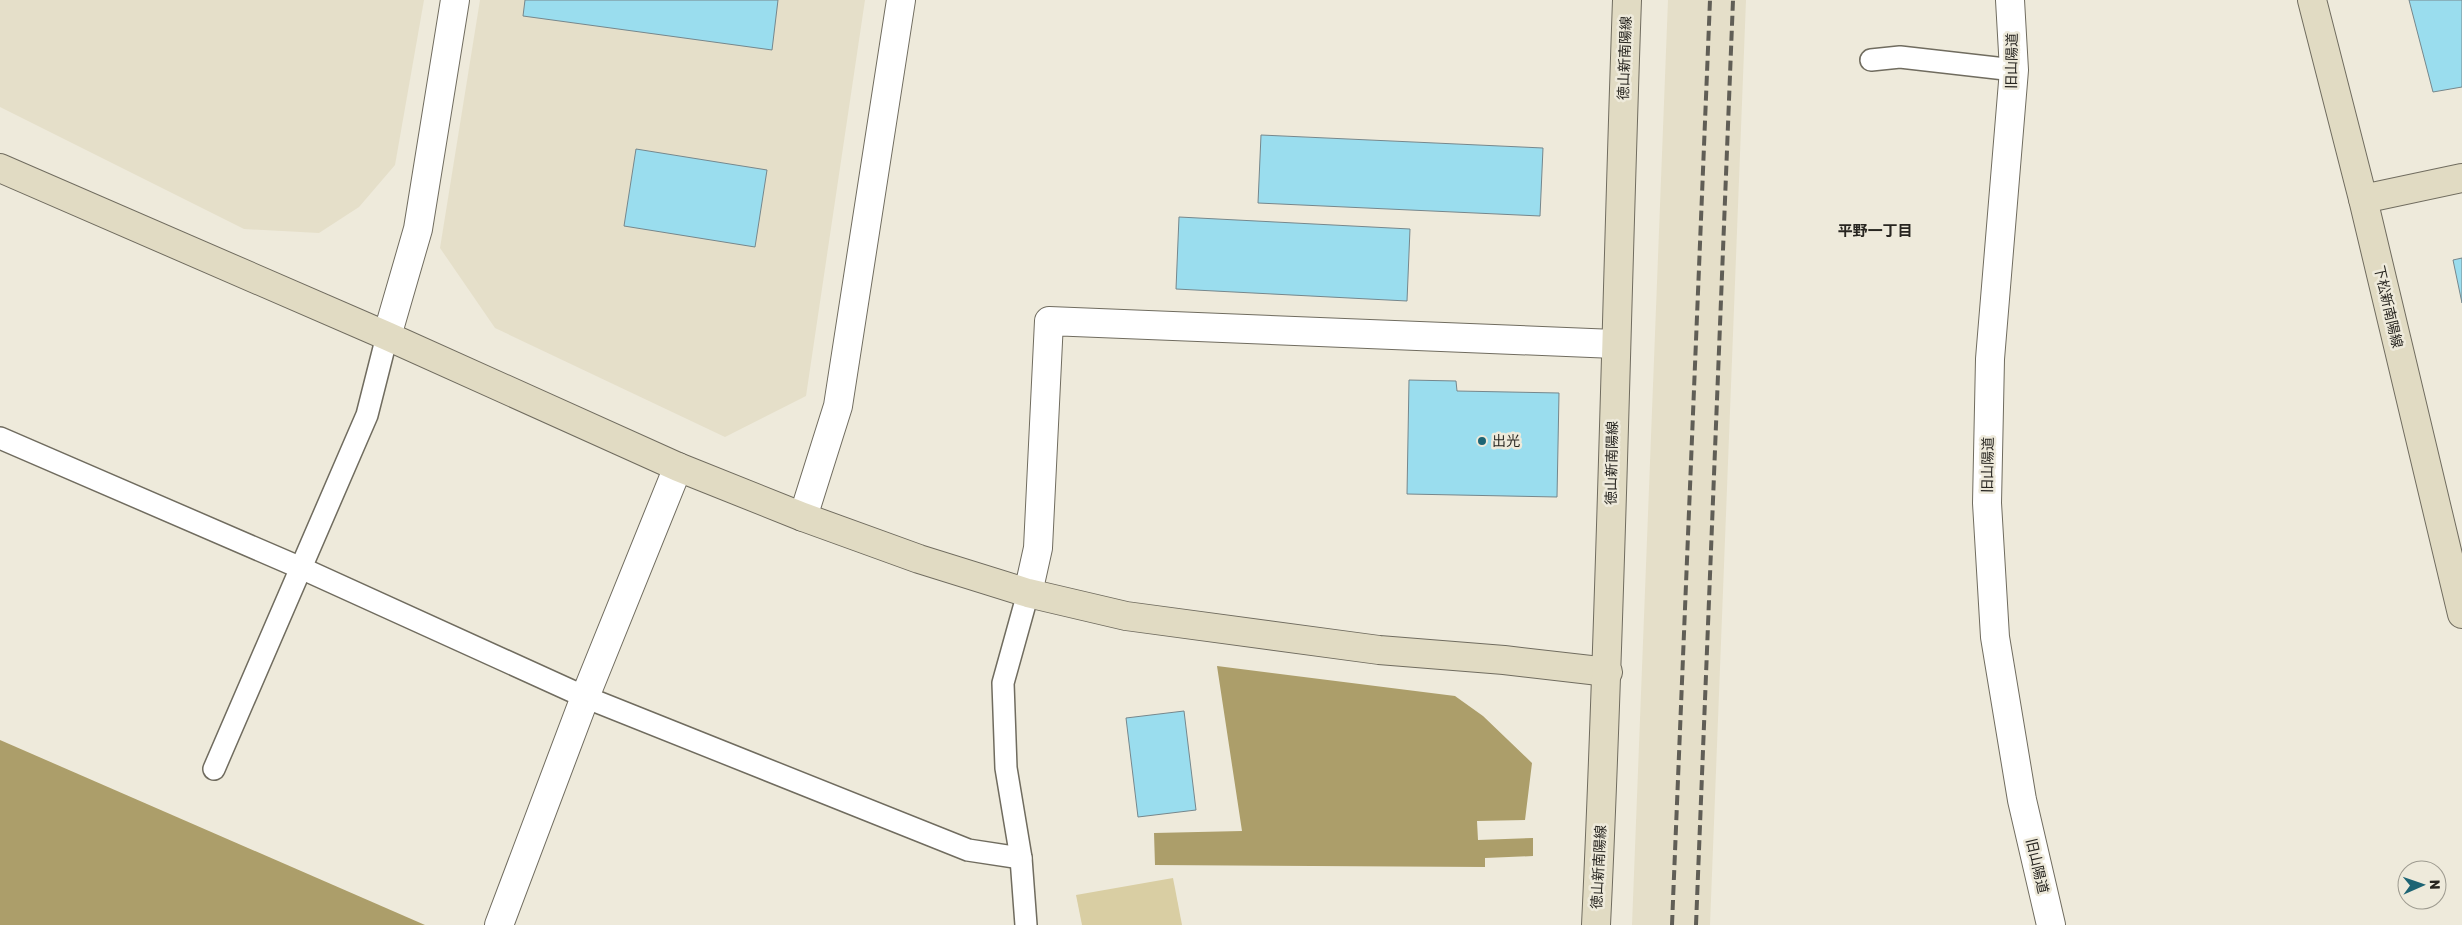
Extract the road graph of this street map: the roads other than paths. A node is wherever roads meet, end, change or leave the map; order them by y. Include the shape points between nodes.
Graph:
1 (455, 0) edge
2 (901, 0) edge
3 (1627, 0) edge
4 (2010, 0) edge
5 (2312, 0) edge
6 (1871, 60) dead end
7 (2014, 70) junction
8 (0, 168) edge
9 (2462, 178) edge
10 (2363, 199) junction
11 (387, 336) junction
12 (1615, 344) junction
13 (0, 438) edge
14 (678, 467) junction
15 (803, 517) junction
16 (301, 568) junction
17 (1028, 594) junction
18 (2462, 614) edge
19 (1608, 672) junction
20 (585, 697) junction
21 (214, 769) dead end
22 (1021, 858) junction
23 (499, 925) edge
24 (1026, 925) edge
25 (1596, 925) edge
26 (2051, 925) edge

1 - 11 street via 418,230
2 - 15 street via 838,406
3 - 12 street, 徳山新南陽線
4 - 7 street, 旧山陽道
5 - 10 street, 下松新南陽線
6 - 7 lane via 1900,57
7 - 26 street, 旧山陽道 via 1990,359 1987,503 1995,637 2022,800
8 - 11 street
9 - 10 street
10 - 18 street, 下松新南陽線
11 - 14 street
11 - 16 lane via 367,415
12 - 17 street via 1049,321 1038,548
12 - 19 street, 徳山新南陽線
13 - 16 lane
14 - 15 street
14 - 20 street
15 - 17 street
16 - 20 lane
16 - 21 lane
17 - 19 street via 1136,617 1379,650
17 - 22 lane via 1003,683 1006,768
19 - 25 street, 徳山新南陽線
20 - 22 lane via 968,850
20 - 23 street
22 - 24 lane

